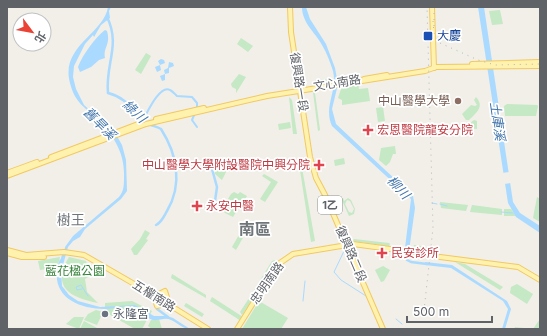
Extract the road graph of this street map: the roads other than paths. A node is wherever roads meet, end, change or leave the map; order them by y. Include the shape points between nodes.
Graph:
1 (291, 7) edge
2 (433, 7) edge
3 (540, 62) edge
4 (496, 65) junction
5 (540, 66) edge
6 (435, 67) junction
7 (301, 90) junction
8 (145, 123) junction
9 (110, 136) junction
10 (311, 157) joint
11 (7, 173) edge
12 (7, 176) edge
13 (348, 246) junction
14 (7, 250) edge
15 (427, 254) tunnel mouth
16 (440, 256) tunnel mouth
17 (100, 264) junction
18 (540, 279) edge
19 (155, 297) junction
20 (167, 304) junction
21 (206, 329) edge
22 (238, 329) edge
23 (384, 329) edge

1 - 7 main road, 復興路一段 / 1乙
2 - 6 main road
3 - 4 main road
4 - 5 main road
4 - 6 main road, 文心南路
6 - 7 main road, 文心南路 via 425,71
7 - 8 main road, 文心南路 via 268,94
7 - 8 main road, 文心南路
7 - 10 main road, 復興路一段 / 1乙
8 - 9 main road, 文心南路
9 - 11 main road
9 - 12 main road
10 - 13 main road, 復興路二段 / 1乙
13 - 15 main road, 忠明南路
13 - 22 main road, 忠明南路 via 299,254 283,262 275,270
13 - 23 main road, 復興路二段 / 1乙
14 - 17 main road via 25,256 79,256
14 - 17 main road via 26,255 79,254
16 - 18 main road via 518,265
17 - 19 main road, 五權南路
19 - 20 main road, 五權南路
19 - 20 main road via 157,306
19 - 20 main road via 165,291
20 - 21 main road, 五權南路

